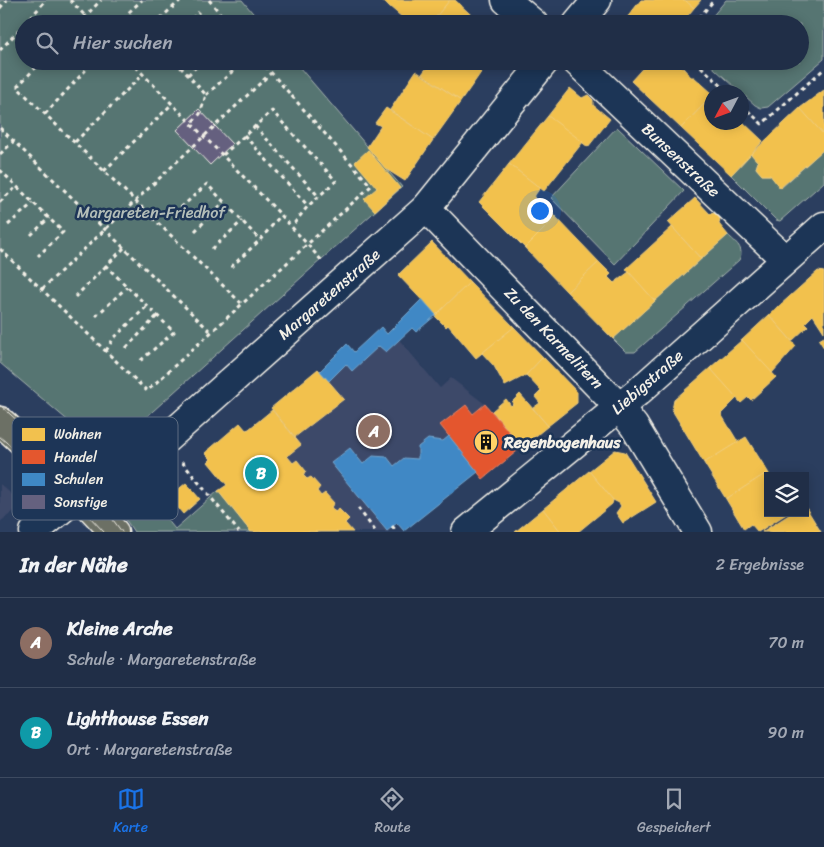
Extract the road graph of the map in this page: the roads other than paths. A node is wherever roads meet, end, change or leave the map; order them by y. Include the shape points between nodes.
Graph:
1 (506, 0) edge
2 (597, 0) edge
3 (524, 15) edge
4 (584, 15) edge
5 (538, 70) edge
6 (586, 70) edge
7 (426, 208) junction
8 (823, 230) edge
9 (785, 259) junction
10 (619, 407) junction
11 (0, 421) edge
12 (178, 429) edge
13 (12, 432) edge
14 (54, 520) edge
15 (104, 520) edge
16 (34, 532) edge
17 (114, 532) edge
18 (466, 532) edge
19 (698, 532) edge

1 - 3 street
2 - 4 street
5 - 7 street, Margaretenstraße
6 - 9 street, Bunsenstraße
7 - 10 street, Zu den Karmelitern
7 - 12 street, Margaretenstraße
8 - 9 street, Liebigstraße
9 - 10 street, Liebigstraße
10 - 18 street, Liebigstraße
10 - 19 street, Zu den Karmelitern via 634,426
11 - 13 main road
14 - 16 street, Margaretenstraße
15 - 17 main road

